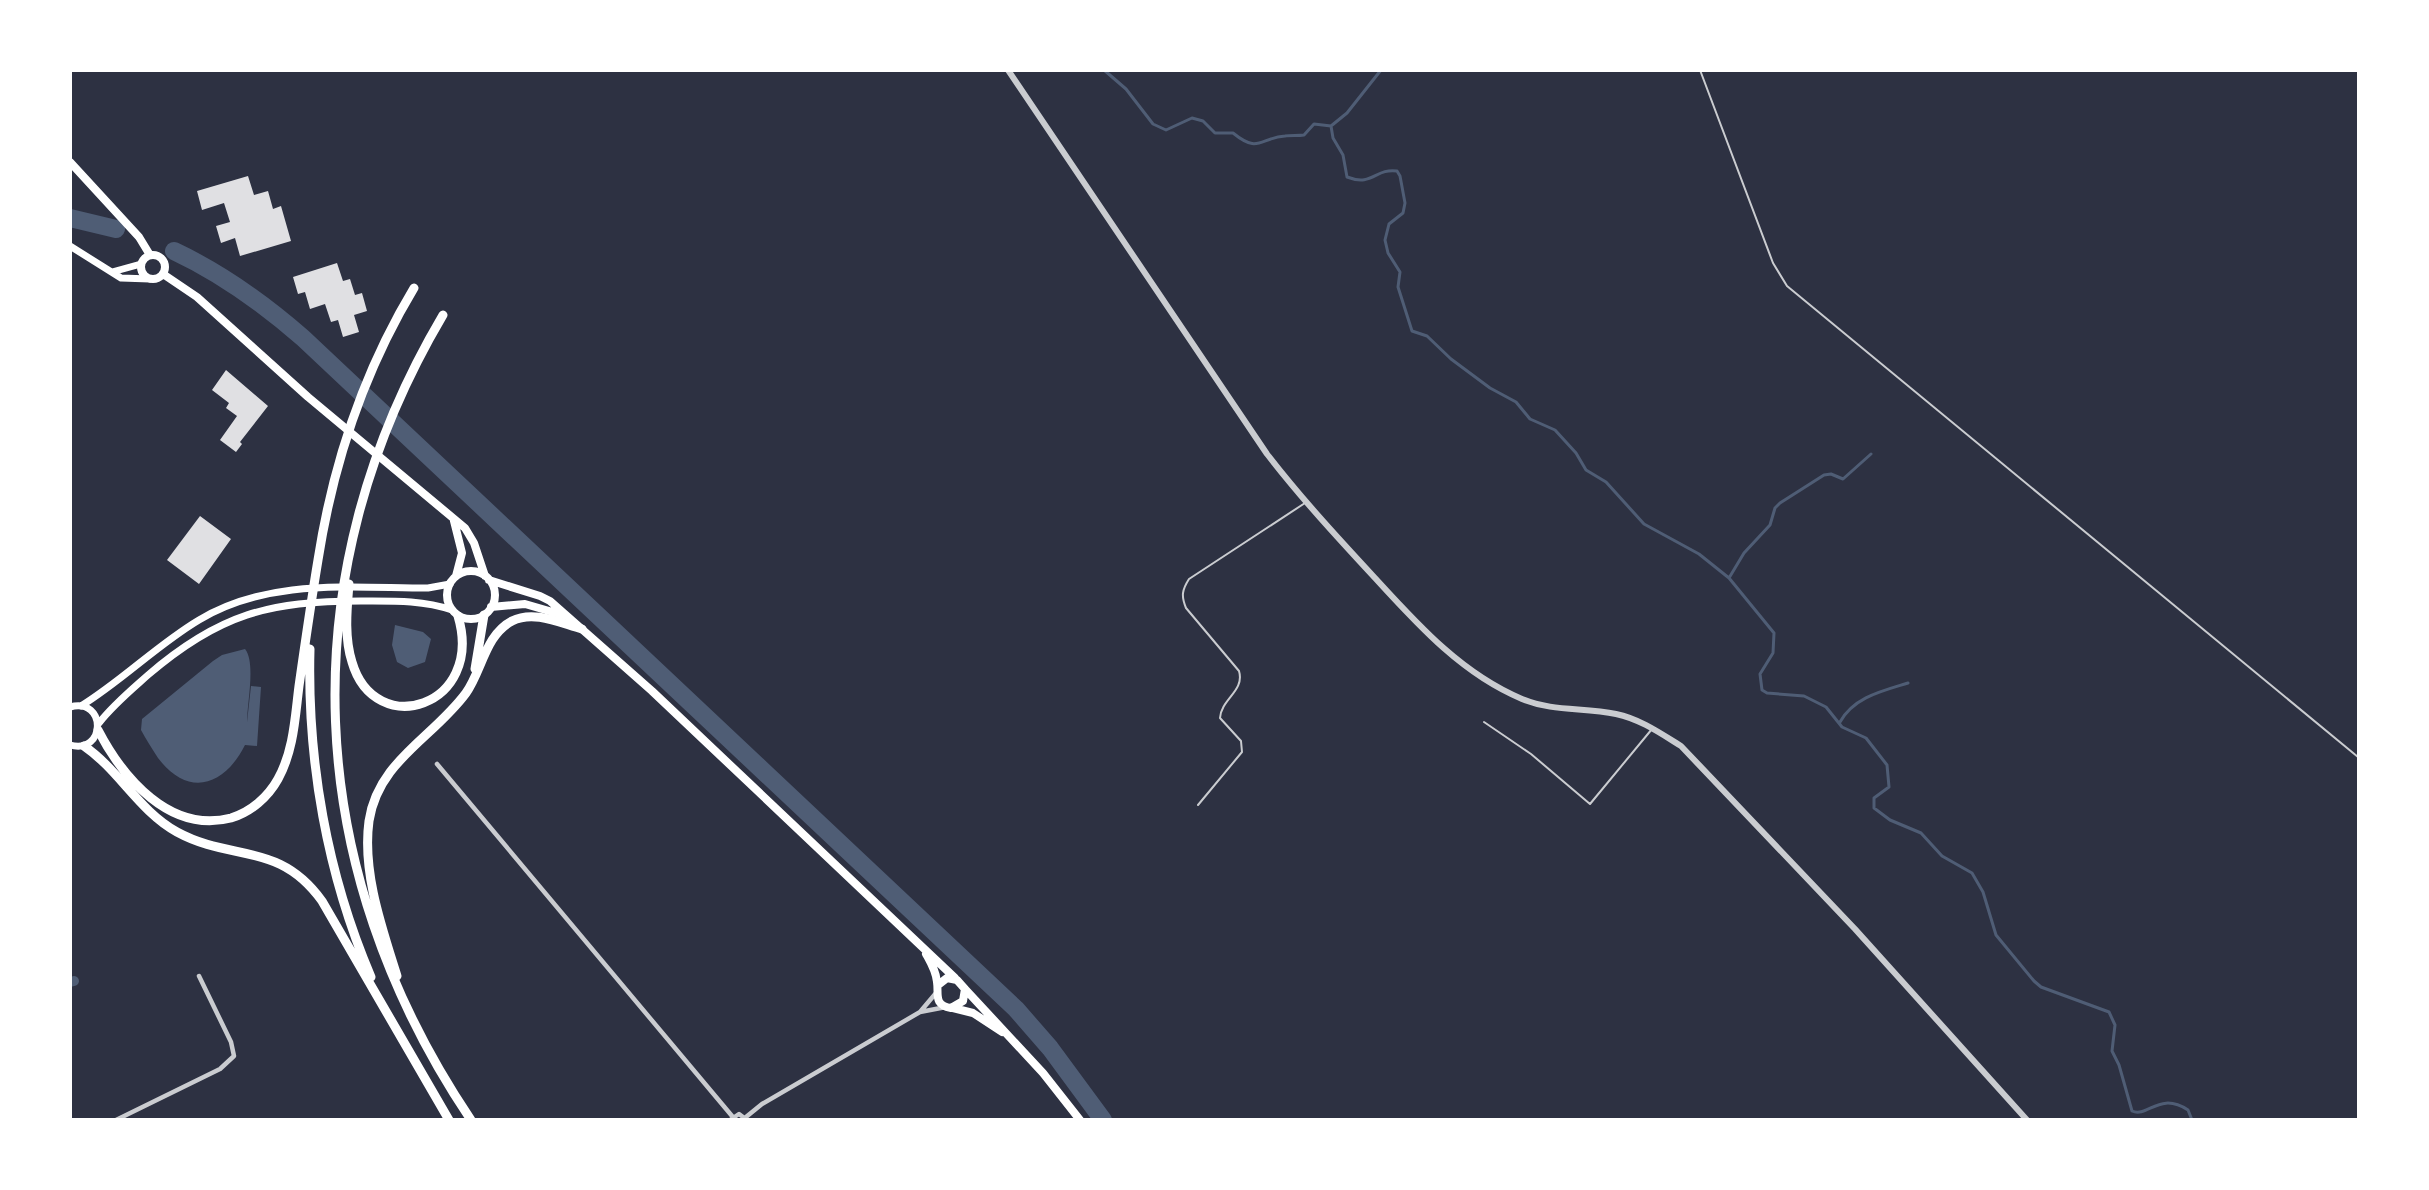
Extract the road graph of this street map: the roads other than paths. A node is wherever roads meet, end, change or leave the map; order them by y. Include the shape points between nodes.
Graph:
1 (1008, 70) edge
2 (1700, 70) edge
3 (70, 162) edge
4 (70, 246) edge
5 (150, 255) junction
6 (141, 264) junction
7 (112, 272) junction
8 (163, 274) junction
9 (150, 279) junction
10 (414, 288) dead end
11 (443, 315) dead end
12 (1305, 503) junction
13 (454, 521) junction
14 (354, 529) junction
15 (456, 576) junction
16 (487, 578) junction
17 (450, 584) junction
18 (491, 607) junction
19 (455, 613) junction
20 (484, 615) junction
21 (567, 617) junction
22 (582, 629) junction
23 (307, 655) junction
24 (470, 686) junction
25 (81, 706) junction
26 (70, 707) edge
27 (1484, 722) dead end
28 (99, 726) junction
29 (1653, 728) junction
30 (75, 746) edge
31 (2358, 757) edge
32 (437, 764) dead end
33 (1198, 805) dead end
34 (922, 948) junction
35 (199, 976) dead end
36 (955, 978) junction
37 (937, 989) junction
38 (965, 989) junction
39 (950, 1007) junction
40 (920, 1012) junction
41 (411, 1018) junction
42 (1007, 1035) junction
43 (406, 1049) junction
44 (731, 1118) edge
45 (747, 1118) edge
46 (116, 1119) edge
47 (449, 1119) edge
48 (471, 1119) edge
49 (1080, 1119) edge
50 (2027, 1119) edge

1 - 12 street via 1267,454
2 - 31 lane via 1773,262 1787,286
3 - 5 main road via 140,237
4 - 7 main road
5 - 6 main road
5 - 8 main road via 164,261
6 - 7 main road
6 - 9 main road via 142,273
7 - 9 main road via 128,280
8 - 9 main road
8 - 13 main road via 197,297
10 - 23 highway via 375,360 336,473 315,580
11 - 14 highway via 404,384 373,461
12 - 29 street via 1435,642 1482,676 1521,699 1548,708 1615,714
12 - 33 lane via 1189,579 1184,588 1186,608 1240,677 1220,718 1238,737 1242,753
13 - 15 main road via 462,553
13 - 16 main road via 471,536
14 - 19 highway via 348,609 350,655 359,679 375,696 396,705 425,703 445,690 459,667 464,642
14 - 41 highway via 336,654 337,750 348,832 376,936
15 - 16 main road via 473,571
15 - 17 main road
16 - 18 main road via 494,593
16 - 21 main road via 540,596
17 - 19 main road via 447,595
17 - 25 main road via 428,588 293,589 251,597 192,624
18 - 20 main road
18 - 21 main road via 525,604
19 - 20 main road via 473,619
19 - 28 main road via 419,602 345,601 294,603 253,611 215,627 185,646 117,702
20 - 24 highway
21 - 22 main road
22 - 24 highway via 540,618 514,620 493,639
22 - 34 main road via 669,706
23 - 28 highway via 283,770 263,798 236,817 199,821 165,808 146,794 118,763
23 - 43 highway via 314,752 333,862 368,969
24 - 41 highway via 390,771 376,795 369,819 374,893
25 - 26 main road
25 - 28 main road via 94,713
27 - 29 lane via 1532,754 1590,804
28 - 30 main road via 95,738
29 - 50 street via 1689,755 1855,929
30 - 43 highway via 98,756 146,809 177,832 269,858 300,877 322,901
32 - 44 street
34 - 36 main road
34 - 37 main road via 932,964
35 - 46 street via 234,1056 220,1070
36 - 37 main road via 947,978
36 - 38 main road
37 - 39 main road via 939,1003
37 - 40 street
38 - 39 main road via 963,1001
38 - 42 main road
39 - 40 street
39 - 42 main road via 973,1013
40 - 45 street via 762,1104
41 - 48 highway
42 - 49 main road
43 - 47 highway
44 - 45 street via 739,1114

